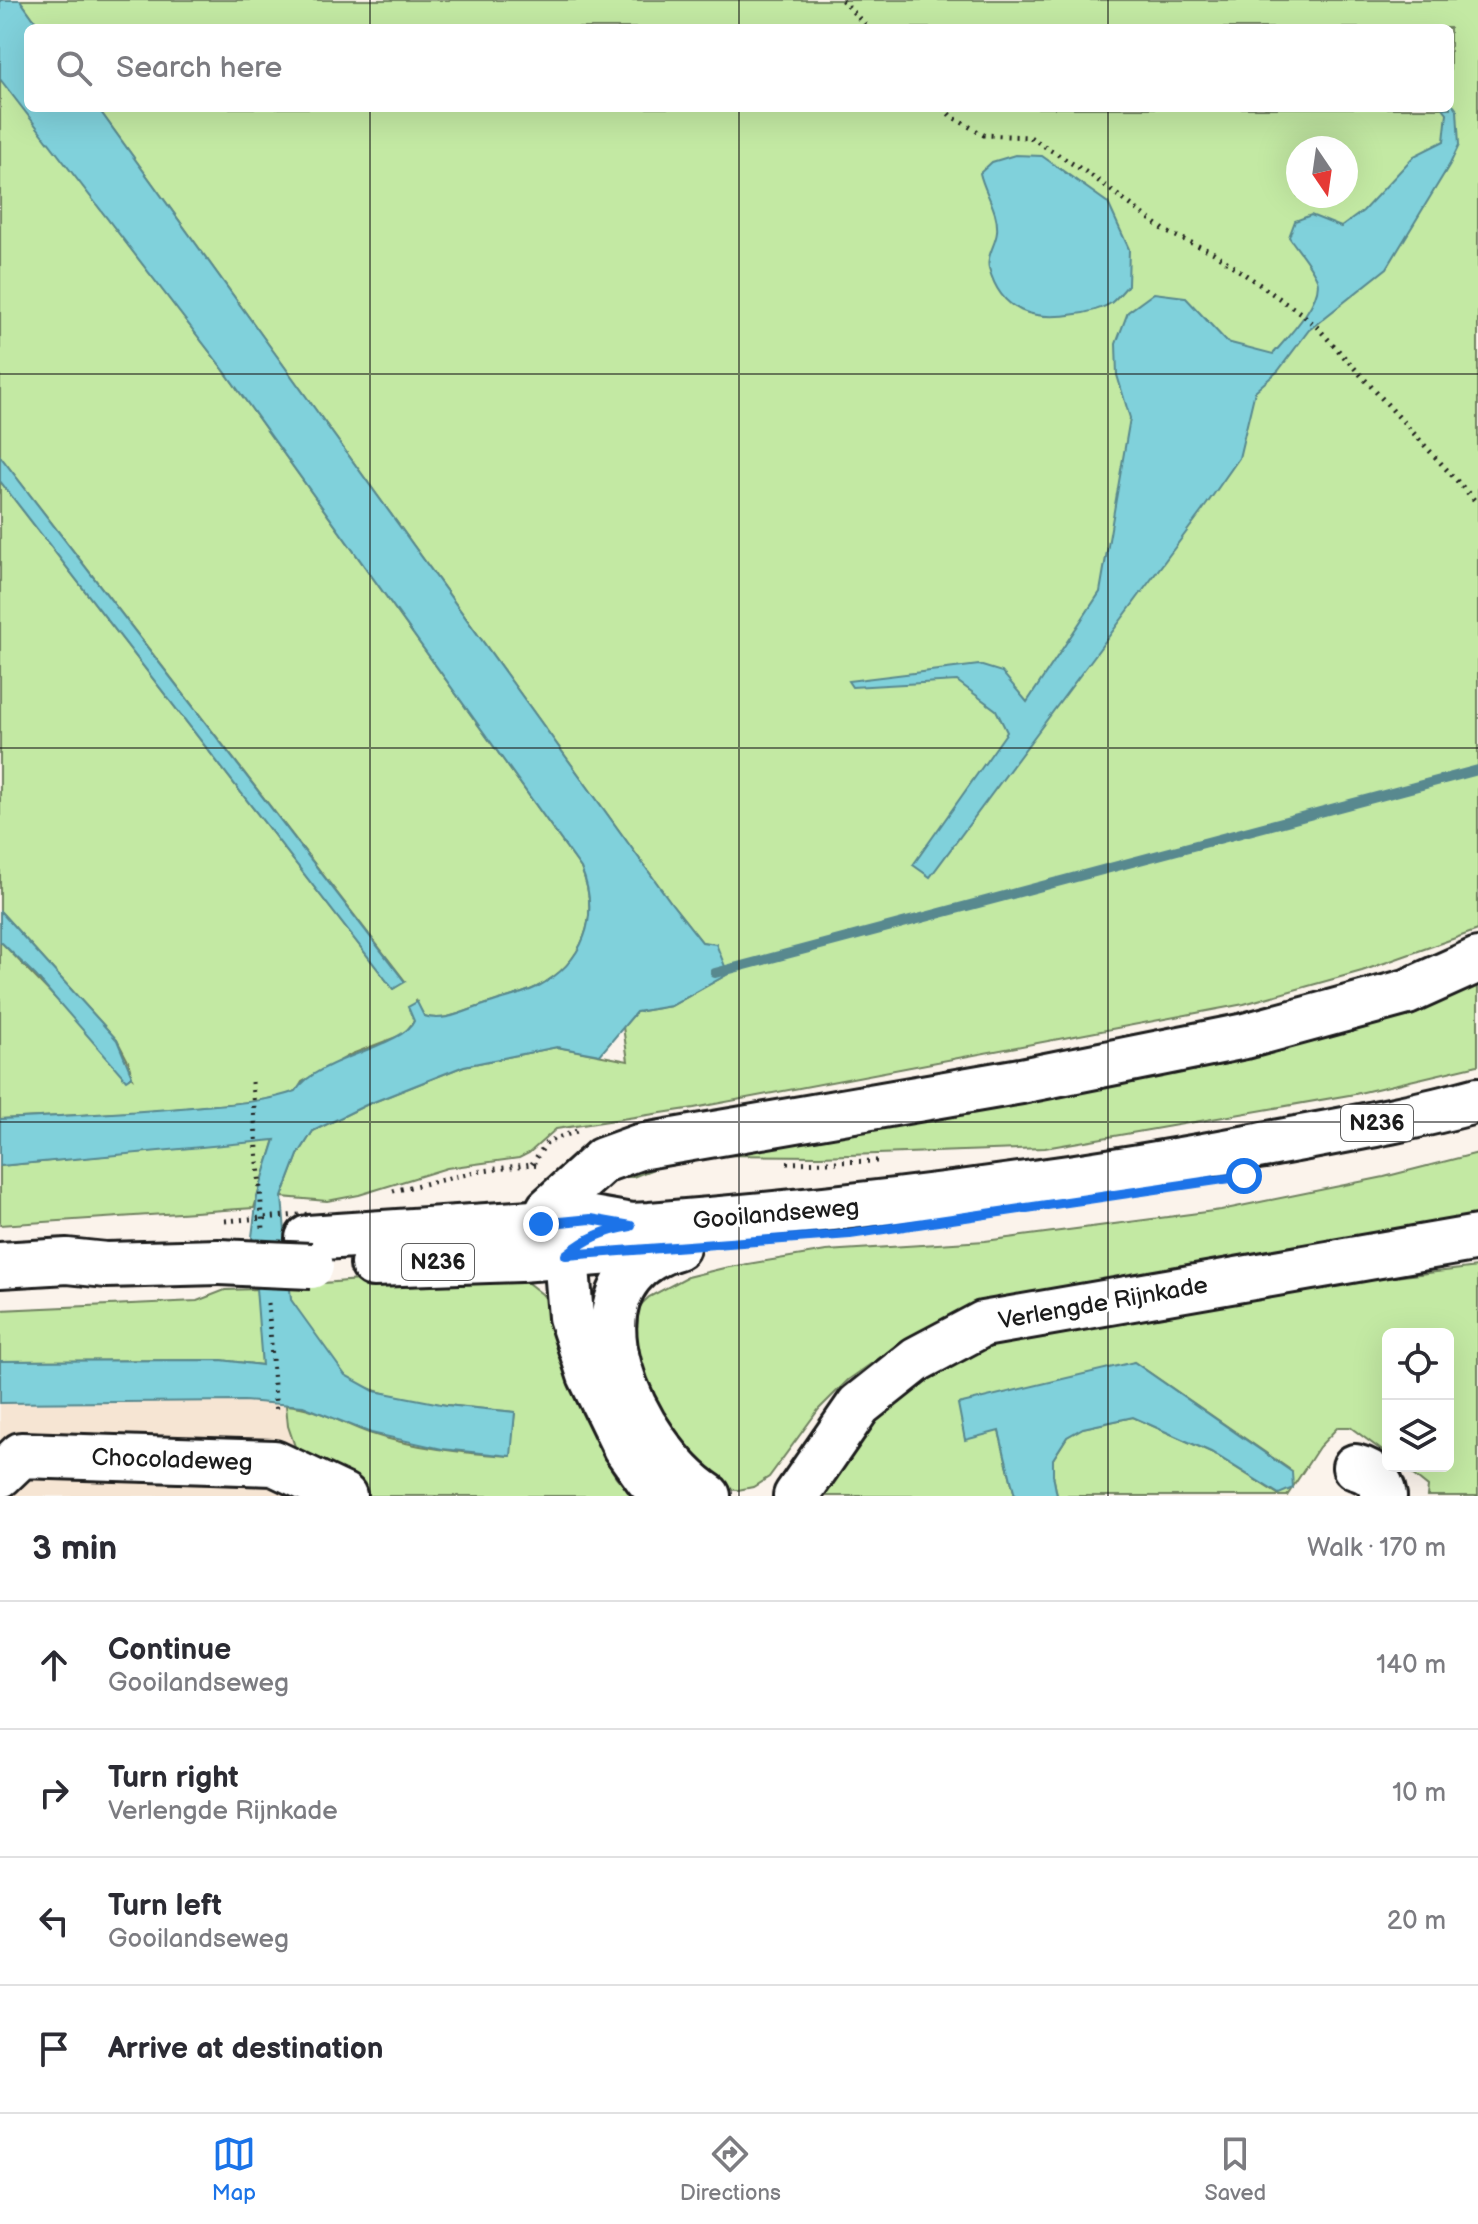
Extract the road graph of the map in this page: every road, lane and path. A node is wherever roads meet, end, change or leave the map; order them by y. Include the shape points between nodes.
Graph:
1 (842, 0) edge
2 (864, 24) edge
3 (947, 112) edge
4 (1478, 504) edge
5 (1478, 960) edge
6 (1478, 1100) edge
7 (1478, 1119) edge
8 (890, 1161) dead end
9 (783, 1163) dead end
10 (532, 1164) dead end
11 (383, 1194) dead end
12 (314, 1232) junction
13 (1478, 1238) edge
14 (554, 1240) junction
15 (220, 1242) junction
16 (677, 1247) junction
17 (0, 1265) edge
18 (0, 1475) edge
19 (344, 1496) edge
20 (670, 1496) edge
21 (708, 1496) edge
22 (796, 1496) edge

1 - 2 path
3 - 4 path via 984,135 1030,137 1167,232 1214,253 1302,314
5 - 14 street via 1407,992 1245,1036 639,1147 603,1160 549,1209
6 - 14 street, Gooilandseweg / N236 via 1051,1182 631,1226 585,1239
7 - 16 street, Gooilandseweg / N236 via 1229,1179 850,1234
8 - 9 path, Gooilandseweg
10 - 11 path
12 - 14 street, Gooilandseweg / N236
12 - 15 street, Gooilandseweg / N236, bridge
12 - 15 path, bridge
13 - 22 street, Verlengde Rijnkade via 983,1324 917,1359 859,1405
14 - 16 street, Gooilandseweg / N236
14 - 20 street via 590,1375 625,1447 648,1479
15 - 17 street, Gooilandseweg / N236 via 106,1265
16 - 21 street via 655,1253 624,1282 612,1334 637,1414 660,1450
18 - 19 street, Chocoladeweg via 21,1455 274,1463

